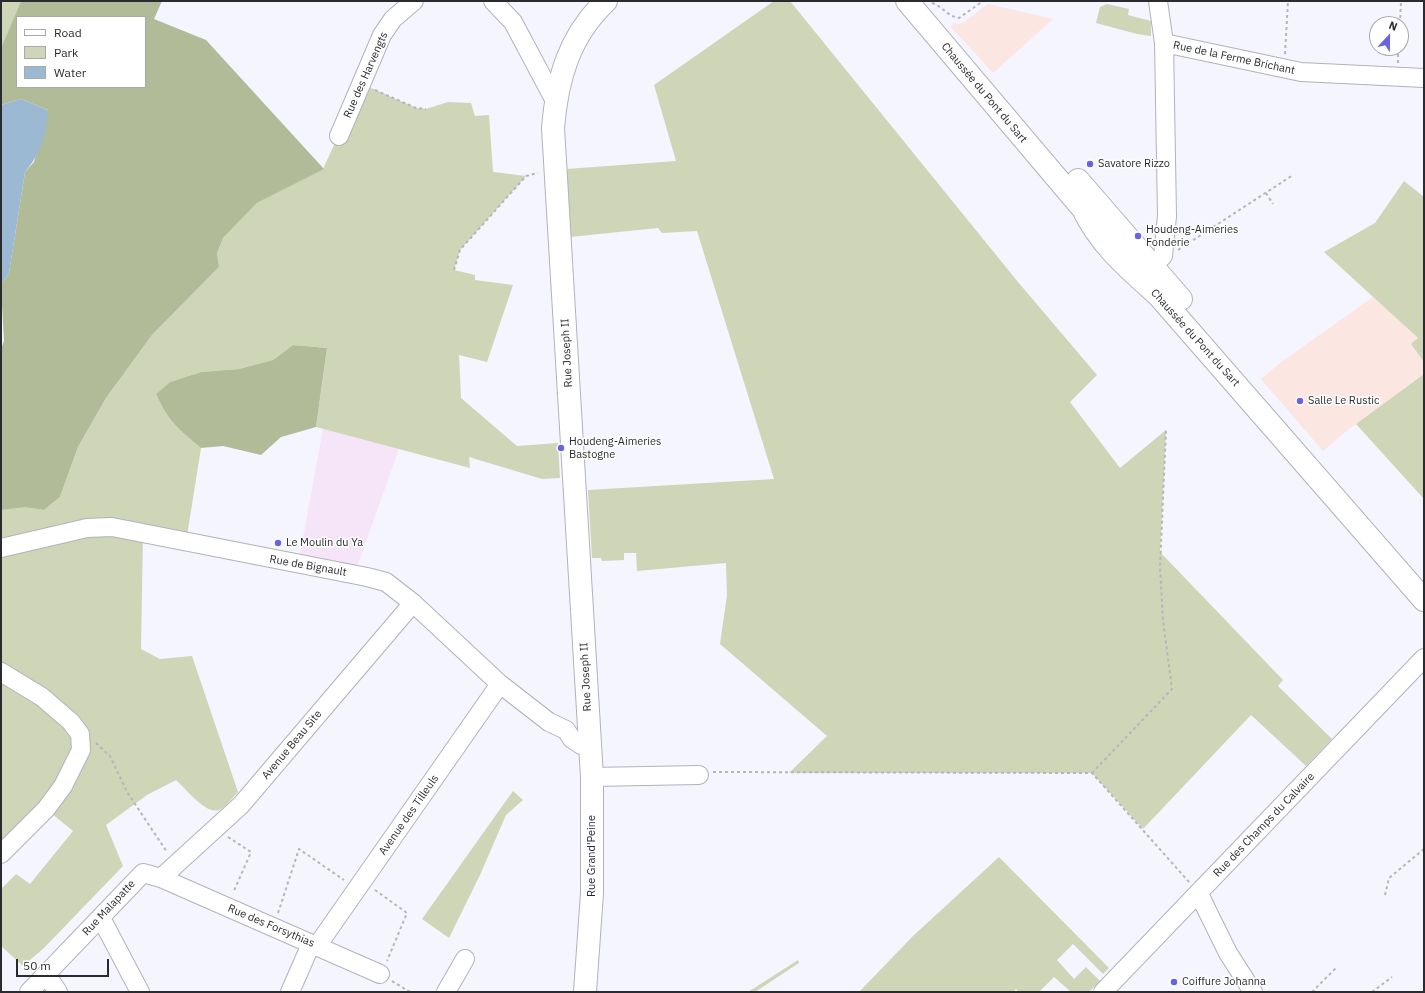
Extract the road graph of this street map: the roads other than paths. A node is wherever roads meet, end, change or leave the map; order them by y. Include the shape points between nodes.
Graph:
1 (414, 1) edge
2 (493, 1) edge
3 (606, 1) edge
4 (1158, 1) edge
5 (917, 2) edge
6 (1164, 43) junction
7 (1424, 78) edge
8 (555, 101) junction
9 (339, 136) dead end
10 (1151, 268) junction
11 (1, 548) edge
12 (1424, 580) edge
13 (1424, 590) edge
14 (1424, 600) edge
15 (412, 603) junction
16 (1424, 658) edge
17 (1, 672) edge
18 (500, 684) junction
19 (589, 720) junction
20 (566, 730) junction
21 (590, 746) junction
22 (699, 775) road end
23 (592, 777) junction
24 (1, 854) edge
25 (161, 878) junction
26 (1199, 894) junction
27 (101, 918) junction
28 (314, 945) junction
29 (465, 959) dead end
30 (46, 974) junction
31 (380, 974) road end
32 (29, 992) edge
33 (58, 992) edge
34 (140, 992) edge
35 (290, 992) edge
36 (446, 992) edge
37 (585, 992) edge
38 (1103, 992) edge
39 (1253, 992) edge

1 - 9 street, Rue des Harvengts via 393,19 382,35
2 - 8 street via 513,22
3 - 8 main road, Rue Joseph II via 586,21 570,49
4 - 6 street
5 - 10 main road, Chaussée du Pont du Sart via 1083,209 1093,228 1127,268
6 - 7 street, Rue de la Ferme Brichant via 1308,73
6 - 10 street via 1167,216
8 - 19 main road, Rue Joseph II via 553,128
10 - 12 main road, Chaussée du Pont du Sart
10 - 13 street
10 - 14 main road, Chaussée du Pont du Sart via 1158,295
11 - 15 street, Rue de Bignault via 87,528 112,527 367,577 386,582
15 - 18 street, Rue de Bignault
15 - 25 street, Avenue Beau Site via 241,805
16 - 26 street, Rue des Champs du Calvaire
17 - 24 street via 58,709 80,734 81,750 63,786 46,809
18 - 20 street, Rue de Bignault via 549,722
18 - 28 street, Avenue des Tilleuls via 360,885
19 - 20 street via 579,718 571,721
19 - 21 main road, Rue Grand'Peine
20 - 21 street, Rue de Bignault via 572,740
21 - 23 main road, Rue Grand'Peine
22 - 23 street
23 - 37 main road, Rue Grand'Peine via 592,893
25 - 27 street, Rue Malapatte via 143,873
25 - 28 street, Rue des Forsythias
26 - 38 street, Rue des Champs du Calvaire
26 - 39 street via 1228,953
27 - 30 street, Rue Malapatte
27 - 34 street
28 - 31 street, Rue des Forsythias
28 - 35 street, Avenue des Tilleuls
29 - 36 street
30 - 32 street, Rue Malapatte
30 - 33 street

